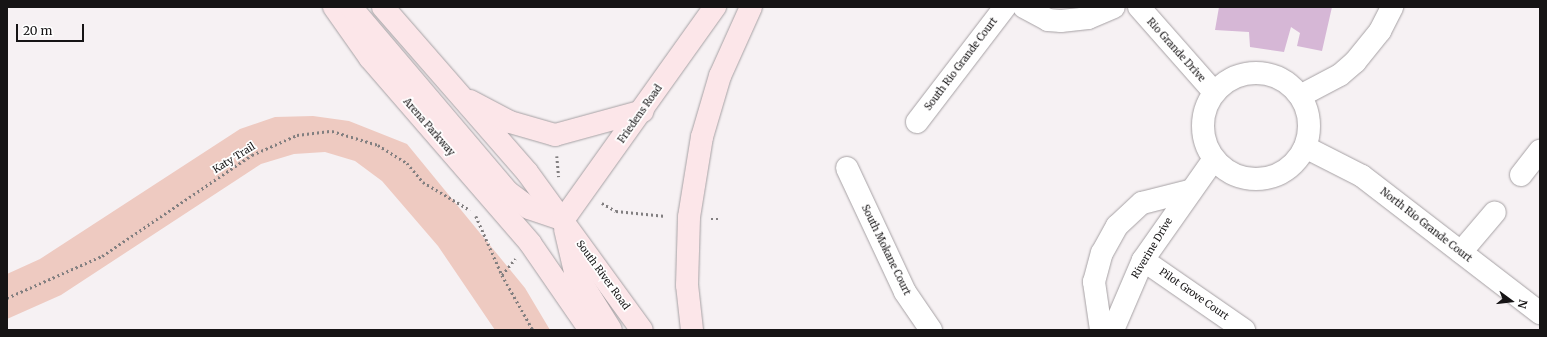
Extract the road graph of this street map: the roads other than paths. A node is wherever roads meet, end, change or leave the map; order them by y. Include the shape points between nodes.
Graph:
1 (334, 7) edge
2 (351, 7) edge
3 (383, 7) edge
4 (715, 7) edge
5 (751, 7) edge
6 (1005, 7) edge
7 (1024, 7) edge
8 (1114, 7) edge
9 (1139, 7) edge
10 (1392, 7) edge
11 (1214, 92) junction
12 (459, 95) junction
13 (1300, 96) junction
14 (642, 111) junction
15 (917, 122) dead end
16 (1305, 147) junction
17 (1540, 151) edge
18 (1214, 159) junction
19 (847, 168) dead end
20 (1521, 175) dead end
21 (1189, 191) junction
22 (1495, 212) dead end
23 (563, 220) junction
24 (1461, 252) junction
25 (1143, 260) junction
26 (1540, 313) edge
27 (590, 330) edge
28 (611, 330) edge
29 (642, 330) edge
30 (692, 330) edge
31 (931, 330) edge
32 (1101, 330) edge
33 (1113, 330) edge
34 (1244, 330) edge

1 - 27 main road, Arena Parkway via 370,58 530,243
2 - 23 main road via 508,192 529,208
3 - 12 main road
4 - 14 main road, Friedens Road
5 - 30 main road via 720,76 707,122 689,218 687,285
6 - 15 street, South Rio Grande Court
7 - 8 street via 1048,20 1061,21 1088,18
9 - 11 street, Rio Grande Drive
10 - 13 street via 1380,31 1355,62 1340,75
11 - 13 street via 1232,78 1258,74 1279,79
11 - 18 street via 1204,124 1205,139
12 - 14 main road via 510,122 555,135
12 - 23 main road via 527,172
13 - 16 street via 1309,118
14 - 23 main road, Friedens Road via 586,192
16 - 18 street via 1288,169 1263,179 1236,176
16 - 24 street, North Rio Grande Court via 1362,176
17 - 20 street
18 - 21 street, Riverine Drive
19 - 31 street, South Mokane Court via 905,292
21 - 25 street, Riverine Drive
21 - 32 street via 1142,203 1117,226 1102,253 1094,282
22 - 24 street
23 - 28 main road via 575,272
23 - 29 main road, South River Road
24 - 26 street, North Rio Grande Court
25 - 33 street, Riverine Drive
25 - 34 street, Pilot Grove Court

